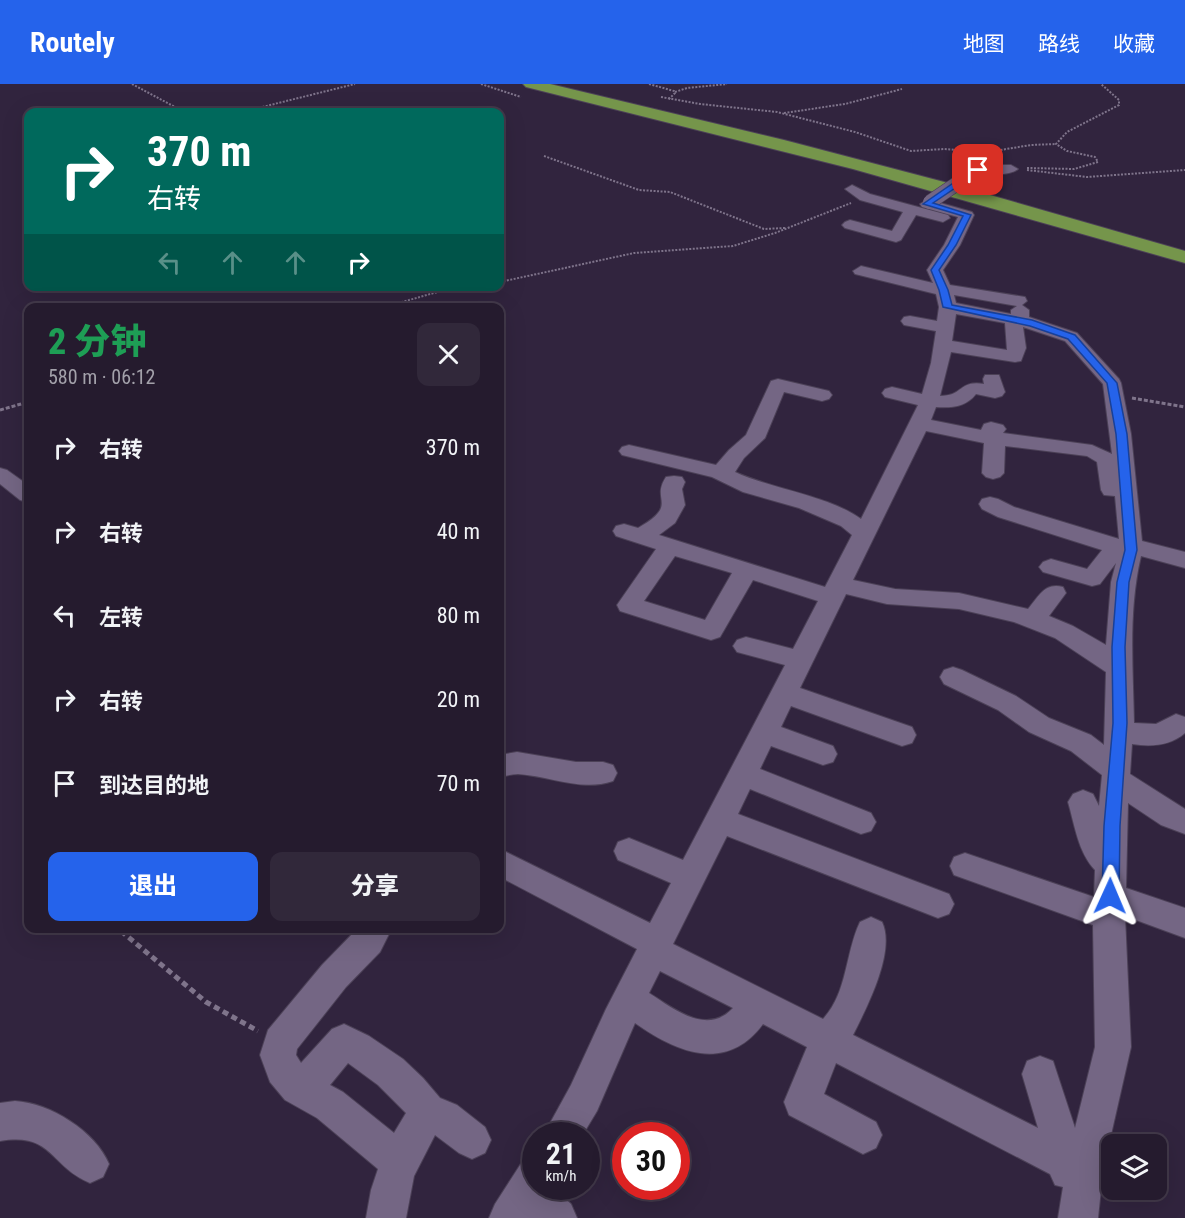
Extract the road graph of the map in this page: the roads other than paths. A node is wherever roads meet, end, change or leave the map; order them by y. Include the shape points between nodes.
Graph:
1 (531, 84) edge
2 (560, 84) edge
3 (1011, 168) road end
4 (857, 192) road end
5 (998, 201) junction
6 (912, 209) junction
7 (964, 223) junction
8 (850, 225) dead end
9 (1185, 247) edge
10 (1185, 257) edge
11 (1185, 265) edge
12 (861, 271) dead end
13 (950, 311) junction
14 (1017, 312) junction
15 (910, 321) dead end
16 (992, 379) dead end
17 (892, 393) dead end
18 (822, 395) dead end
19 (1105, 396) junction
20 (925, 412) junction
21 (1118, 432) dead end
22 (1004, 435) junction
23 (629, 450) dead end
24 (719, 472) junction
25 (993, 473) dead end
26 (0, 474) edge
27 (674, 482) dead end
28 (24, 492) edge
29 (990, 504) dead end
30 (1128, 518) junction
31 (866, 534) junction
32 (669, 547) junction
33 (1126, 547) junction
34 (1185, 560) edge
35 (1051, 567) dead end
36 (746, 570) junction
37 (837, 591) junction
38 (1054, 593) dead end
39 (1034, 620) junction
40 (746, 646) dead end
41 (801, 660) junction
42 (1119, 669) junction
43 (953, 677) dead end
44 (785, 693) junction
45 (1176, 725) dead end
46 (1119, 731) junction
47 (765, 732) junction
48 (902, 735) dead end
49 (823, 754) dead end
50 (504, 765) edge
51 (603, 773) dead end
52 (743, 774) junction
53 (1116, 776) junction
54 (1083, 802) dead end
55 (720, 820) junction
56 (861, 822) dead end
57 (1185, 822) edge
58 (629, 851) dead end
59 (504, 864) edge
60 (965, 866) dead end
61 (691, 877) junction
62 (1110, 893) junction
63 (938, 904) dead end
64 (1185, 923) edge
65 (871, 932) dead end
66 (373, 933) edge
67 (655, 947) junction
68 (629, 999) junction
69 (758, 1003) junction
70 (828, 1039) junction
71 (1040, 1074) dead end
72 (303, 1088) junction
73 (428, 1113) junction
74 (0, 1122) edge
75 (569, 1122) edge
76 (863, 1135) dead end
77 (472, 1140) dead end
78 (400, 1162) junction
79 (90, 1164) dead end
80 (1074, 1189) edge
81 (531, 1200) edge
82 (386, 1218) edge
83 (557, 1218) edge

1 - 5 highway
2 - 9 highway via 800,140
3 - 7 street, bridge via 974,172 927,204 967,215
4 - 6 street
5 - 10 highway
5 - 11 highway
6 - 7 street
6 - 8 street via 896,237
7 - 13 street
12 - 13 street
13 - 14 street
13 - 14 street via 1015,357
13 - 15 street
13 - 20 street
14 - 19 street via 1032,323 1071,337 1112,383
16 - 20 street via 995,392 972,388 964,398
17 - 20 street
18 - 24 street via 778,385 776,411 727,468
19 - 21 street via 1111,426
19 - 30 street via 1121,434
20 - 22 street
20 - 31 street
22 - 25 street
22 - 30 street via 1092,451 1107,459 1116,506
23 - 24 street
24 - 31 street via 751,487 830,511
26 - 28 street
27 - 32 street via 671,489 675,503 664,523 632,533
29 - 33 street
30 - 33 street
31 - 37 street
32 - 36 street
32 - 36 street via 629,605 711,631
33 - 34 street
33 - 35 street via 1092,578
33 - 42 street
36 - 37 street
37 - 39 street via 974,604
37 - 41 street
38 - 39 street
39 - 42 street via 1084,644
40 - 41 street
41 - 44 street
42 - 46 street
43 - 53 street via 1081,742 1107,761
44 - 47 street
44 - 48 street
45 - 46 street via 1169,733 1154,736
46 - 53 street
47 - 49 street
47 - 52 street
50 - 51 street via 517,763 576,773
52 - 55 street
52 - 56 street
53 - 57 street
53 - 62 street
54 - 62 street
55 - 61 street
55 - 63 street
58 - 61 street
59 - 67 street
60 - 62 street
61 - 67 street
62 - 64 street
62 - 80 street via 1113,1047
65 - 70 street via 860,986 839,1027
66 - 72 street via 280,1042 278,1055 283,1069
67 - 68 street
67 - 69 street
68 - 69 street via 688,1036 706,1039 724,1036 739,1027
68 - 75 street
69 - 70 street
70 - 76 street via 802,1102
70 - 80 street
71 - 80 street
72 - 73 street via 344,1041 404,1083
72 - 78 street
73 - 77 street via 444,1119
73 - 78 street
74 - 79 street via 21,1118 42,1123
78 - 82 street
81 - 83 street

